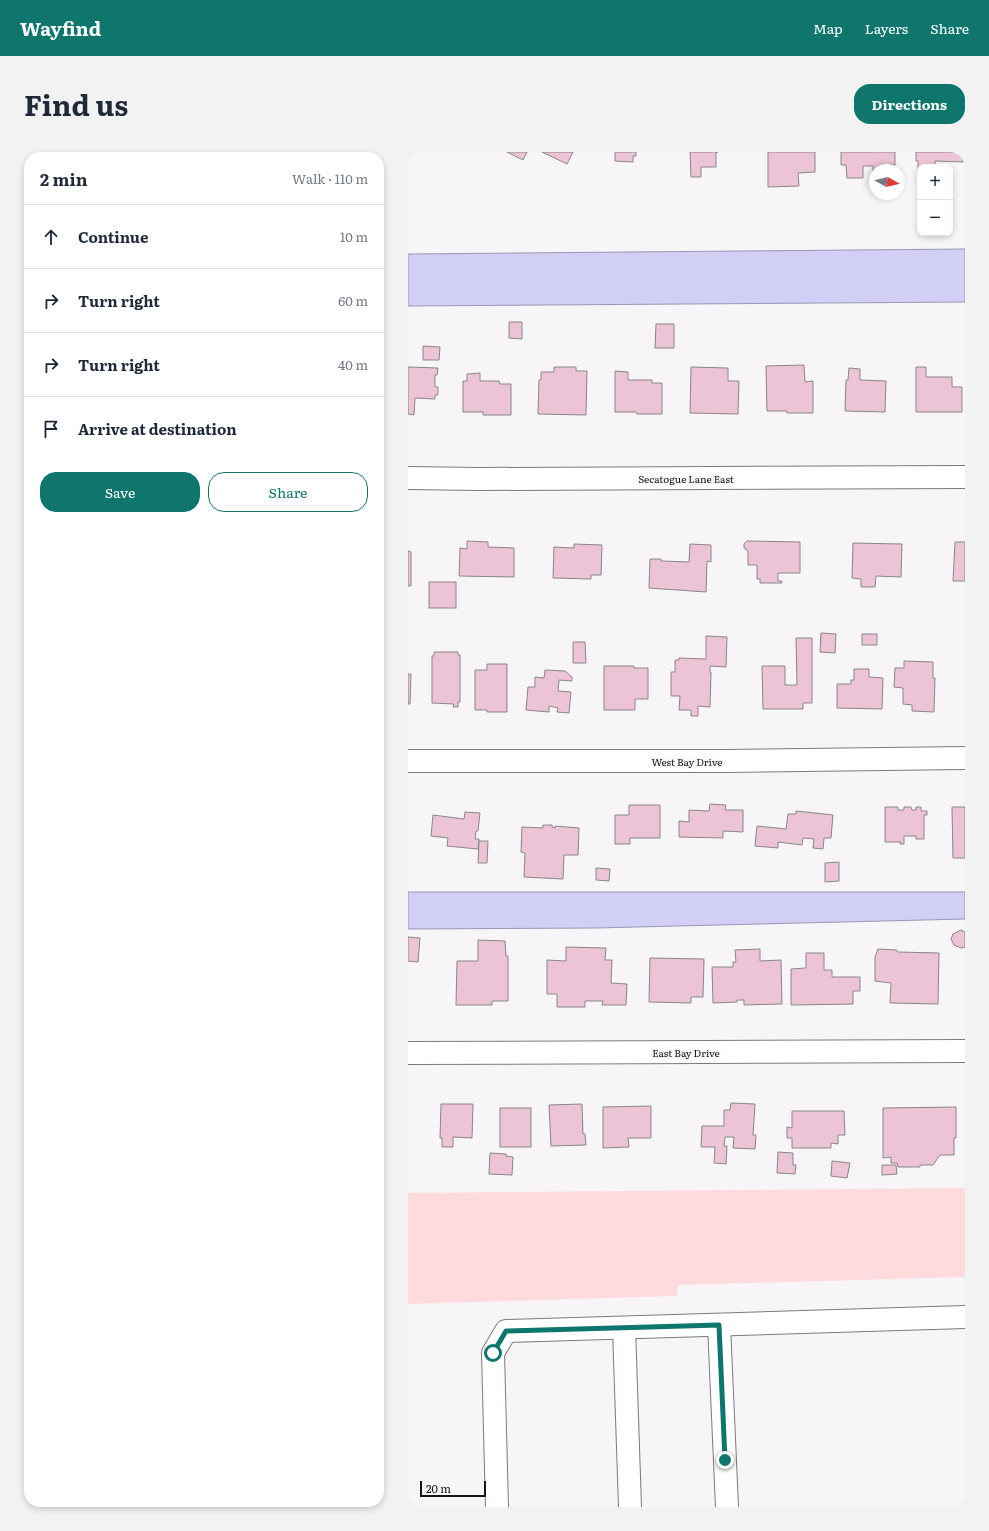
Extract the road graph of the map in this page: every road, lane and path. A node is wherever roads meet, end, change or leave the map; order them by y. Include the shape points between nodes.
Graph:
1 (965, 477) edge
2 (408, 478) edge
3 (965, 758) edge
4 (408, 761) edge
5 (965, 1051) edge
6 (408, 1053) edge
7 (965, 1316) edge
8 (719, 1325) junction
9 (624, 1328) junction
10 (497, 1507) edge
11 (630, 1507) edge
12 (727, 1507) edge

1 - 2 street, Secatogue Lane East
3 - 4 street, West Bay Drive
5 - 6 street, East Bay Drive
7 - 8 street
8 - 9 street
8 - 12 street
9 - 10 street via 506,1331 493,1353
9 - 11 street

